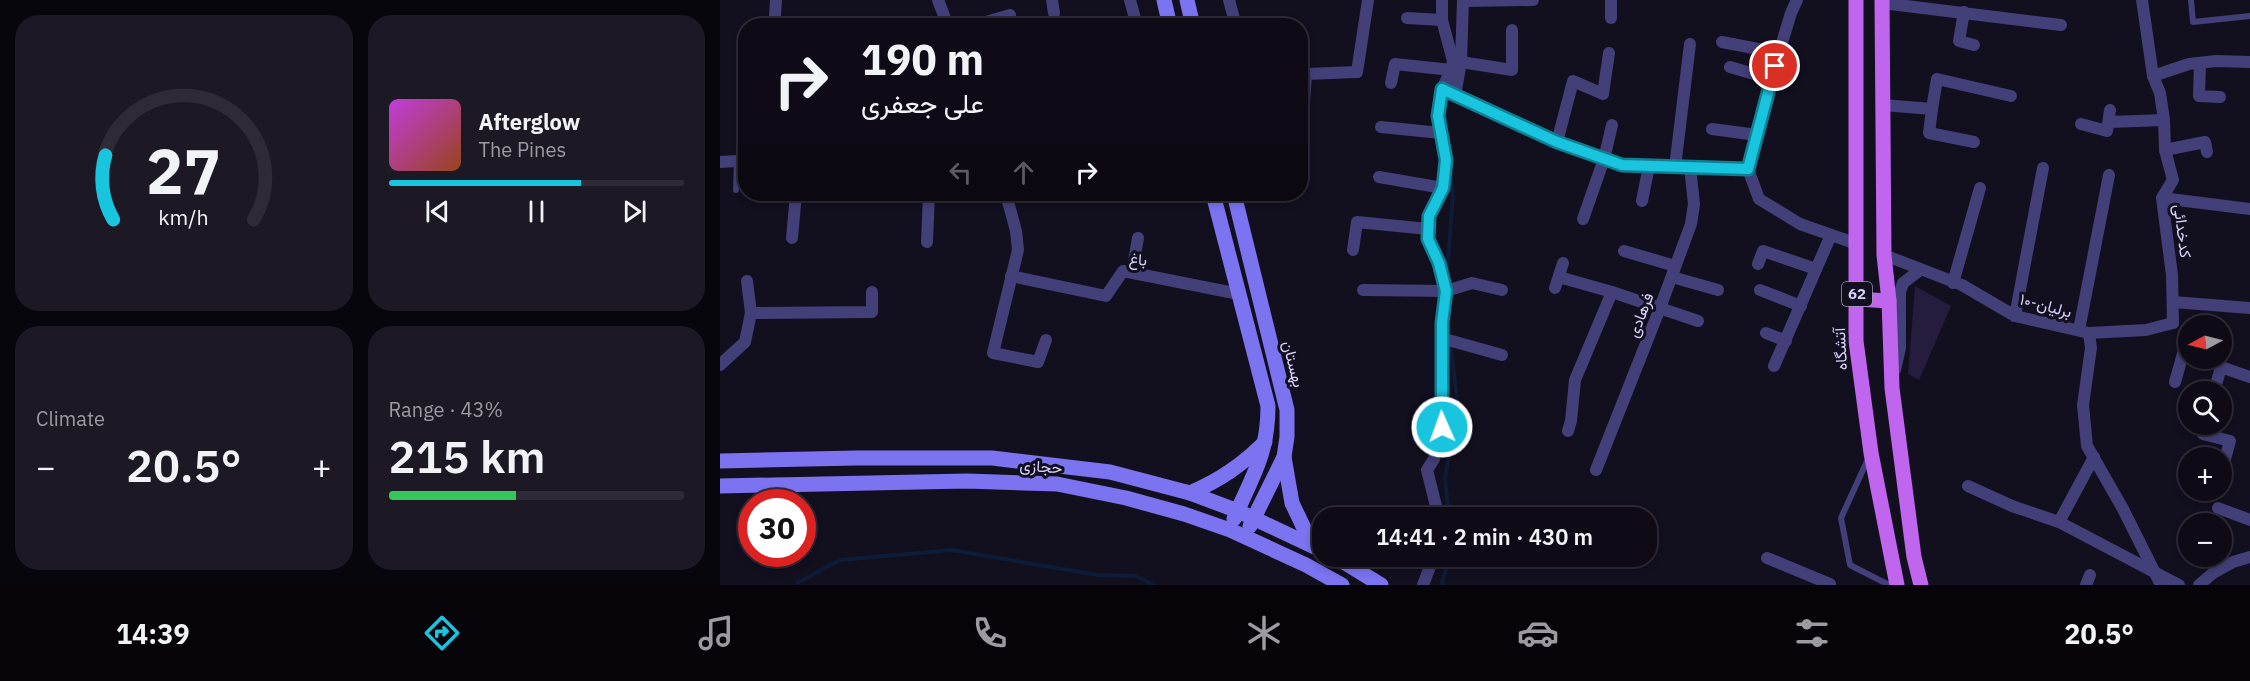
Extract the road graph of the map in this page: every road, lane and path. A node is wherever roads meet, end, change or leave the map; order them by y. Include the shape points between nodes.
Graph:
1 (776, 0) edge
2 (938, 0) edge
3 (1052, 0) edge
4 (1130, 0) edge
5 (1164, 0) edge
6 (1187, 0) edge
7 (1229, 0) edge
8 (1368, 0) edge
9 (1442, 0) edge
10 (1463, 0) edge
11 (1533, 0) edge
12 (1611, 0) edge
13 (1797, 0) edge
14 (1856, 0) edge
15 (2191, 0) edge
16 (1882, 1) edge
17 (2142, 1) edge
18 (1964, 12) junction
19 (1054, 13) dead end
20 (775, 15) dead end
21 (1010, 15) dead end
22 (2250, 16) edge
23 (945, 18) edge
24 (1000, 18) edge
25 (1135, 18) edge
26 (1168, 18) edge
27 (1191, 18) edge
28 (1234, 18) edge
29 (1407, 18) dead end
30 (1611, 18) dead end
31 (1442, 20) junction
32 (2061, 25) dead end
33 (1512, 30) dead end
34 (1722, 42) dead end
35 (1690, 44) dead end
36 (1974, 45) dead end
37 (1609, 53) dead end
38 (1779, 53) junction
39 (2250, 62) edge
40 (2200, 63) junction
41 (1456, 66) junction
42 (1730, 67) dead end
43 (1308, 74) edge
44 (2153, 76) junction
45 (1771, 80) junction
46 (1391, 83) dead end
47 (1442, 89) junction
48 (1455, 96) junction
49 (2011, 96) dead end
50 (2220, 97) dead end
51 (1883, 105) junction
52 (1932, 110) junction
53 (2164, 120) junction
54 (2081, 124) dead end
55 (1611, 125) dead end
56 (1381, 127) dead end
57 (1712, 129) dead end
58 (1441, 133) junction
59 (1757, 135) junction
60 (1557, 142) junction
61 (1974, 142) dead end
62 (2165, 150) junction
63 (2207, 152) dead end
64 (1604, 159) junction
65 (720, 162) edge
66 (738, 162) edge
67 (1649, 166) junction
68 (1675, 167) junction
69 (1690, 167) junction
70 (2043, 168) dead end
71 (1748, 169) junction
72 (2109, 175) dead end
73 (1379, 177) dead end
74 (738, 179) edge
75 (1443, 188) junction
76 (1980, 188) dead end
77 (736, 190) dead end
78 (2162, 198) junction
79 (795, 201) edge
80 (929, 201) edge
81 (1008, 201) edge
82 (1215, 201) edge
83 (1236, 201) edge
84 (1642, 201) dead end
85 (2250, 209) edge
86 (1583, 219) dead end
87 (1428, 229) junction
88 (1831, 235) junction
89 (792, 238) dead end
90 (1138, 238) dead end
91 (927, 242) dead end
92 (1857, 244) junction
93 (1353, 250) dead end
94 (1624, 251) dead end
95 (1884, 255) junction
96 (1563, 263) dead end
97 (1758, 264) dead end
98 (1816, 269) junction
99 (1920, 270) junction
100 (1673, 271) junction
101 (1132, 272) junction
102 (1011, 276) junction
103 (747, 281) dead end
104 (1953, 283) junction
105 (1363, 290) dead end
106 (1502, 290) dead end
107 (1718, 290) dead end
108 (1760, 290) dead end
109 (1446, 291) junction
110 (872, 292) dead end
111 (1612, 292) junction
112 (1239, 294) junction
113 (1857, 298) junction
114 (1889, 301) junction
115 (2173, 302) junction
116 (1801, 306) junction
117 (1660, 308) junction
118 (2250, 308) edge
119 (751, 313) junction
120 (2015, 316) junction
121 (1698, 321) dead end
122 (2173, 323) junction
123 (2178, 329) edge
124 (2084, 332) junction
125 (1766, 333) dead end
126 (1442, 338) junction
127 (1046, 340) dead end
128 (1786, 341) junction
129 (1502, 355) dead end
130 (720, 365) edge
131 (1774, 366) dead end
132 (2179, 369) edge
133 (2227, 369) edge
134 (2250, 377) edge
135 (2175, 382) dead end
136 (1892, 388) junction
137 (1568, 431) dead end
138 (2207, 435) edge
139 (1265, 442) junction
140 (2228, 447) edge
141 (1871, 453) junction
142 (1284, 457) junction
143 (840, 458) junction
144 (894, 458) junction
145 (2094, 458) junction
146 (720, 461) edge
147 (1596, 470) dead end
148 (876, 482) junction
149 (811, 484) junction
150 (720, 486) edge
151 (1968, 486) dead end
152 (1190, 493) junction
153 (1436, 507) edge
154 (2218, 508) dead end
155 (1238, 511) junction
156 (1253, 518) junction
157 (2250, 520) edge
158 (2059, 522) junction
159 (1230, 530) junction
160 (1245, 537) junction
161 (1312, 539) edge
162 (1312, 546) edge
163 (2250, 557) edge
164 (1767, 558) dead end
165 (1352, 567) edge
166 (1430, 567) edge
167 (2155, 572) junction
168 (2215, 579) edge
169 (1342, 585) edge
170 (1381, 585) edge
171 (1423, 585) edge
172 (1830, 585) edge
173 (1889, 585) edge
174 (1897, 585) edge
175 (1921, 585) edge
176 (2161, 585) edge
177 (2179, 585) edge
178 (2199, 585) edge

1 - 20 street
2 - 23 street
3 - 19 street
4 - 25 street
5 - 26 main road
6 - 27 main road
7 - 28 street
8 - 43 street via 1357,72
9 - 31 street
10 - 11 street
10 - 41 street
12 - 30 street
13 - 38 street
14 - 92 main road, آتشگاه / 62
15 - 22 lane via 2193,22
16 - 18 street
16 - 51 main road, 62
17 - 44 street, کدخدائی
18 - 32 street
18 - 36 street via 1959,41
21 - 24 street
29 - 31 street
31 - 41 street
33 - 41 street via 1512,70
34 - 38 street
35 - 68 street
37 - 60 street via 1603,94 1573,81
38 - 45 street
39 - 40 street
40 - 44 street
40 - 50 street via 2199,96
41 - 46 street via 1395,64
41 - 47 street
41 - 48 street
42 - 45 street
44 - 53 street, کدخدائی
45 - 59 street
47 - 48 street
47 - 58 street via 1438,116
48 - 60 street
49 - 52 street via 1937,79
51 - 52 street
51 - 95 main road, 62
52 - 61 street via 1929,133
53 - 54 street via 2109,116 2107,131
53 - 62 street, کدخدائی
55 - 64 street
56 - 58 street
57 - 59 street
58 - 75 street via 1446,160
59 - 71 street
60 - 64 street
62 - 63 street via 2205,142
62 - 78 street, کدخدائی via 2173,180
64 - 67 street via 1622,165
64 - 86 street
65 - 66 street
67 - 68 street
67 - 84 street
68 - 69 street
69 - 71 street
69 - 100 street, فرهادی via 1694,204 1691,224
70 - 120 street
71 - 88 street via 1759,199 1800,224
72 - 124 street
73 - 75 street
74 - 77 lane
75 - 87 street via 1429,216
76 - 104 street
78 - 85 street
78 - 115 street, کدخدائی
79 - 89 street
80 - 91 street
81 - 102 street via 1018,250
82 - 112 main road
83 - 142 main road, بهستان via 1287,411
87 - 93 street via 1357,222
87 - 109 street
88 - 92 street
88 - 98 street
90 - 101 street
92 - 113 main road, آتشگاه / 62
94 - 100 street
95 - 99 street, ۱۰-برلیان
95 - 114 main road, 62
96 - 111 street via 1557,283
97 - 98 street via 1763,251
98 - 116 street
99 - 104 street, ۱۰-برلیان
99 - 136 street via 1900,291 1900,348
100 - 107 street
100 - 117 street, فرهادی
101 - 102 street, باغ via 1123,271 1106,296
101 - 112 street, باغ
102 - 127 street via 993,352 1038,362
103 - 119 street
104 - 120 street, ۱۰-برلیان
105 - 109 street
106 - 109 street via 1472,283
108 - 116 street
109 - 126 street
110 - 119 street via 872,312
111 - 117 street
111 - 137 street via 1575,380
112 - 139 main road via 1268,406
113 - 114 main road
113 - 141 main road, آتشگاه / 62 via 1856,341
114 - 136 main road, 62
115 - 118 street
115 - 122 street, کدخدائی
116 - 128 street
117 - 121 street
117 - 147 street, فرهادی
119 - 130 street via 745,342
120 - 124 street, ۱۰-برلیان
122 - 123 street
122 - 124 street, ۱۰-برلیان via 2146,330
124 - 145 street via 2091,348 2083,405 2087,446
125 - 128 street
126 - 129 street
126 - 153 street via 1442,427 1434,459 1426,470
128 - 131 street
132 - 135 street
133 - 134 street
136 - 175 main road, 62
138 - 140 street via 2230,441
139 - 152 main road via 1243,464
139 - 155 main road
141 - 173 lane via 1841,518 1850,565
141 - 174 main road, آتشگاه / 62
142 - 156 main road, بهستان
142 - 161 main road via 1292,503
143 - 144 main road, حجازی
143 - 146 main road, حجازی
143 - 149 main road via 835,474
144 - 148 main road via 872,467
144 - 152 main road, حجازی via 992,458 1098,470
145 - 158 street
145 - 167 street
148 - 149 main road, حجازی
148 - 159 main road, حجازی via 1057,484 1126,498
149 - 150 main road, حجازی
151 - 158 street
152 - 155 main road, حجازی
154 - 157 street
155 - 156 main road, حجازی
155 - 159 main road
156 - 160 main road, بهستان
156 - 162 main road, حجازی
158 - 167 street
159 - 160 main road, حجازی
160 - 169 main road, حجازی
163 - 168 street via 2233,562
164 - 172 street
165 - 170 main road
166 - 171 street
167 - 176 street
167 - 177 street
168 - 178 street

